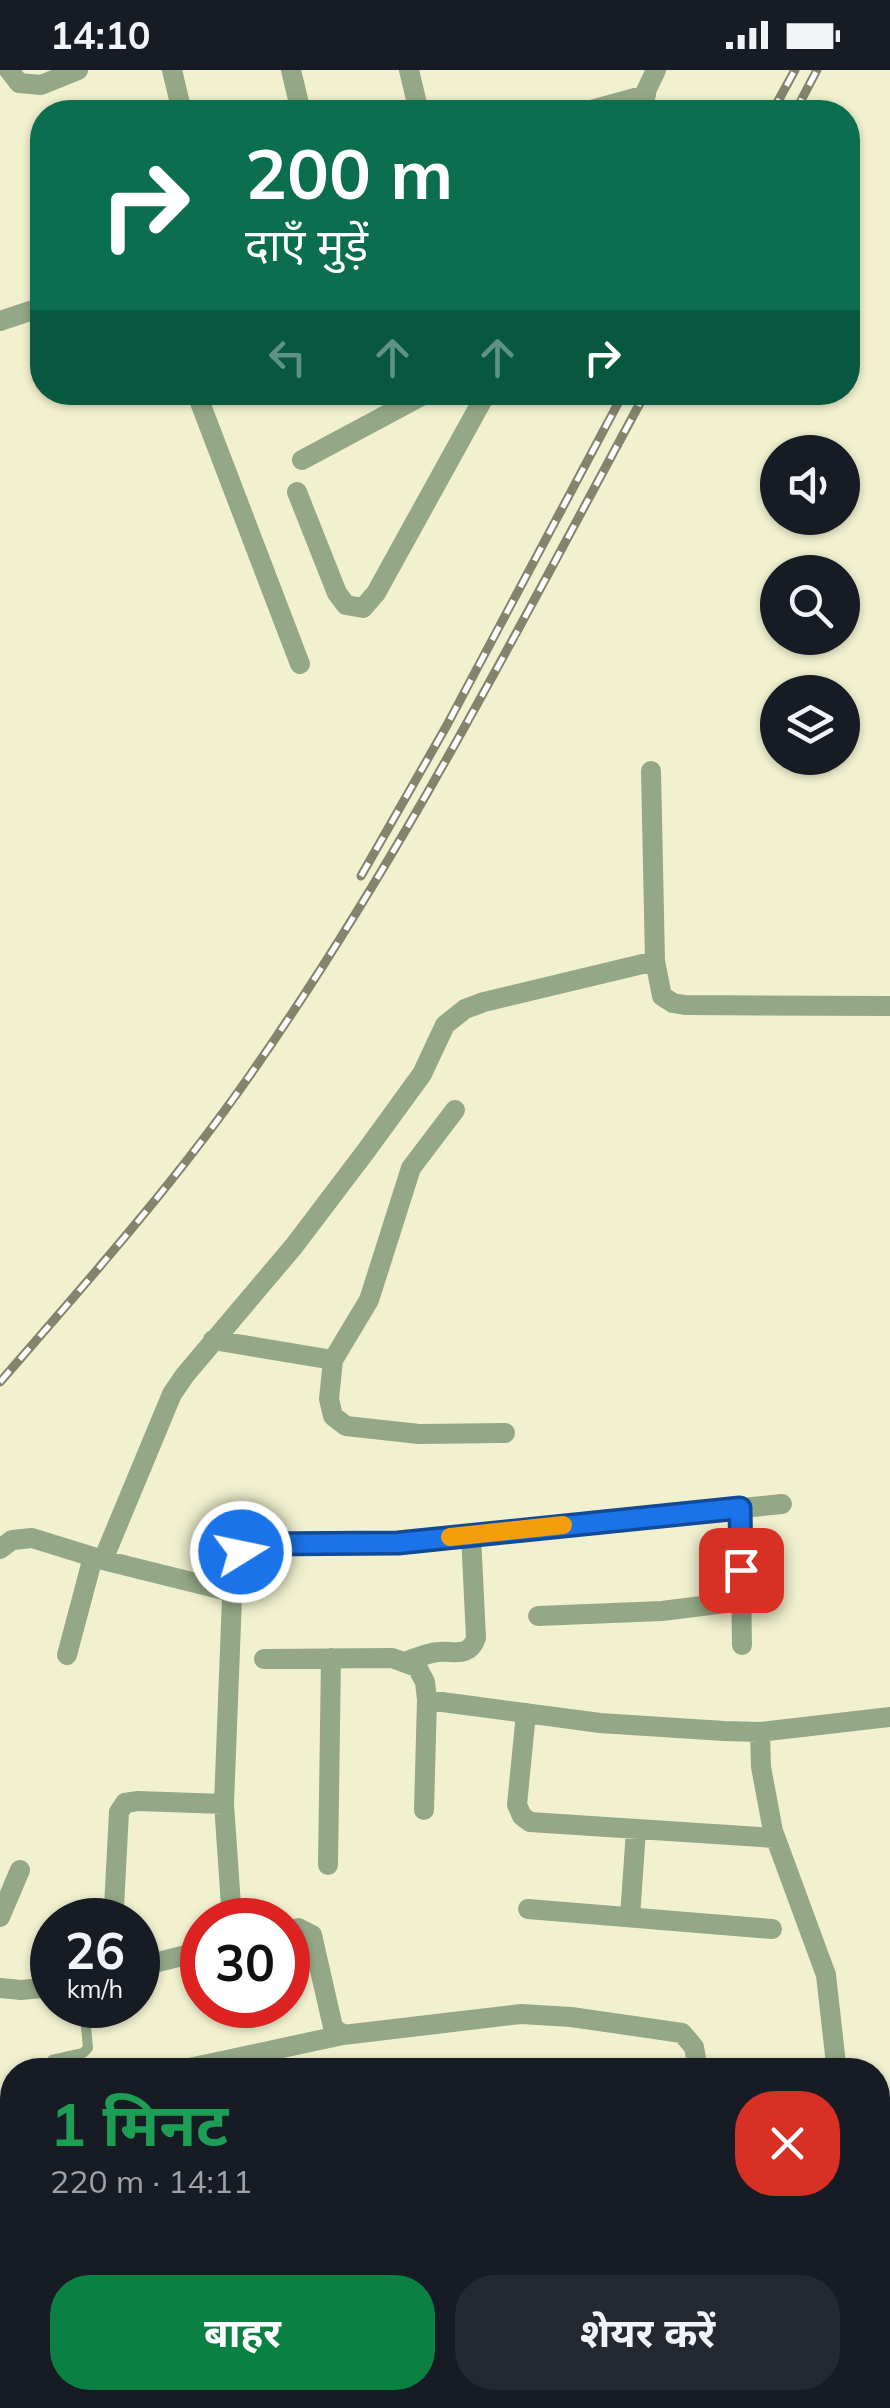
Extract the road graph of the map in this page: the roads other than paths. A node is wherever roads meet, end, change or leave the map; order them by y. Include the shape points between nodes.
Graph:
1 (9, 70) edge
2 (78, 70) edge
3 (172, 70) edge
4 (291, 70) edge
5 (409, 70) edge
6 (656, 70) edge
7 (179, 100) edge
8 (299, 100) edge
9 (415, 100) edge
10 (643, 100) edge
11 (30, 311) edge
12 (0, 321) edge
13 (201, 405) edge
14 (405, 405) edge
15 (480, 405) edge
16 (302, 460) dead end
17 (297, 492) dead end
18 (300, 664) dead end
19 (651, 772) dead end
20 (656, 961) junction
21 (890, 1006) edge
22 (455, 1110) dead end
23 (213, 1340) junction
24 (333, 1360) junction
25 (505, 1434) dead end
26 (782, 1504) dead end
27 (740, 1508) junction
28 (471, 1535) junction
29 (0, 1549) edge
30 (98, 1558) junction
31 (232, 1592) junction
32 (742, 1601) junction
33 (538, 1616) dead end
34 (742, 1645) dead end
35 (67, 1656) dead end
36 (331, 1658) junction
37 (264, 1659) dead end
38 (407, 1661) junction
39 (427, 1700) junction
40 (526, 1713) junction
41 (890, 1717) edge
42 (760, 1732) junction
43 (224, 1804) junction
44 (424, 1810) dead end
45 (636, 1830) junction
46 (775, 1838) junction
47 (328, 1865) dead end
48 (20, 1870) dead end
49 (114, 1898) edge
50 (230, 1898) edge
51 (528, 1909) dead end
52 (0, 1916) edge
53 (630, 1917) junction
54 (772, 1928) dead end
55 (310, 1934) edge
56 (0, 1988) edge
57 (30, 1989) edge
58 (86, 2028) edge
59 (344, 2035) junction
60 (61, 2058) edge
61 (236, 2058) edge
62 (697, 2058) edge
63 (835, 2058) edge

1 - 2 street via 19,83 34,86
3 - 7 street
4 - 8 street
5 - 9 street
6 - 10 street
11 - 12 street
13 - 18 street
14 - 16 street
15 - 17 street via 364,608 346,605 337,593
19 - 20 street
20 - 21 street via 659,992 673,1003
20 - 23 street via 484,1002 451,1019 422,1074 366,1152
22 - 24 street via 411,1168 369,1300
23 - 24 street
23 - 30 street via 172,1394
24 - 25 street via 328,1399 338,1422 419,1434
26 - 27 street
27 - 28 street
27 - 32 street
28 - 31 street via 251,1546 235,1562
28 - 38 street via 473,1647
29 - 30 street via 32,1538
30 - 31 street
30 - 35 street
31 - 43 street
32 - 33 street via 662,1612
32 - 34 street
36 - 37 street
36 - 38 street
36 - 47 street
38 - 39 street via 423,1675
39 - 40 street
39 - 44 street
40 - 42 street
40 - 45 street via 518,1805 525,1819
41 - 42 street
42 - 46 street
43 - 49 street via 125,1803
43 - 50 street
45 - 46 street
45 - 53 street
46 - 63 street via 826,1975
48 - 52 street
51 - 53 street
53 - 54 street
55 - 59 street via 333,2027
56 - 57 street
58 - 60 lane via 88,2048
59 - 61 street
59 - 62 street via 510,2015 571,2017 682,2034

